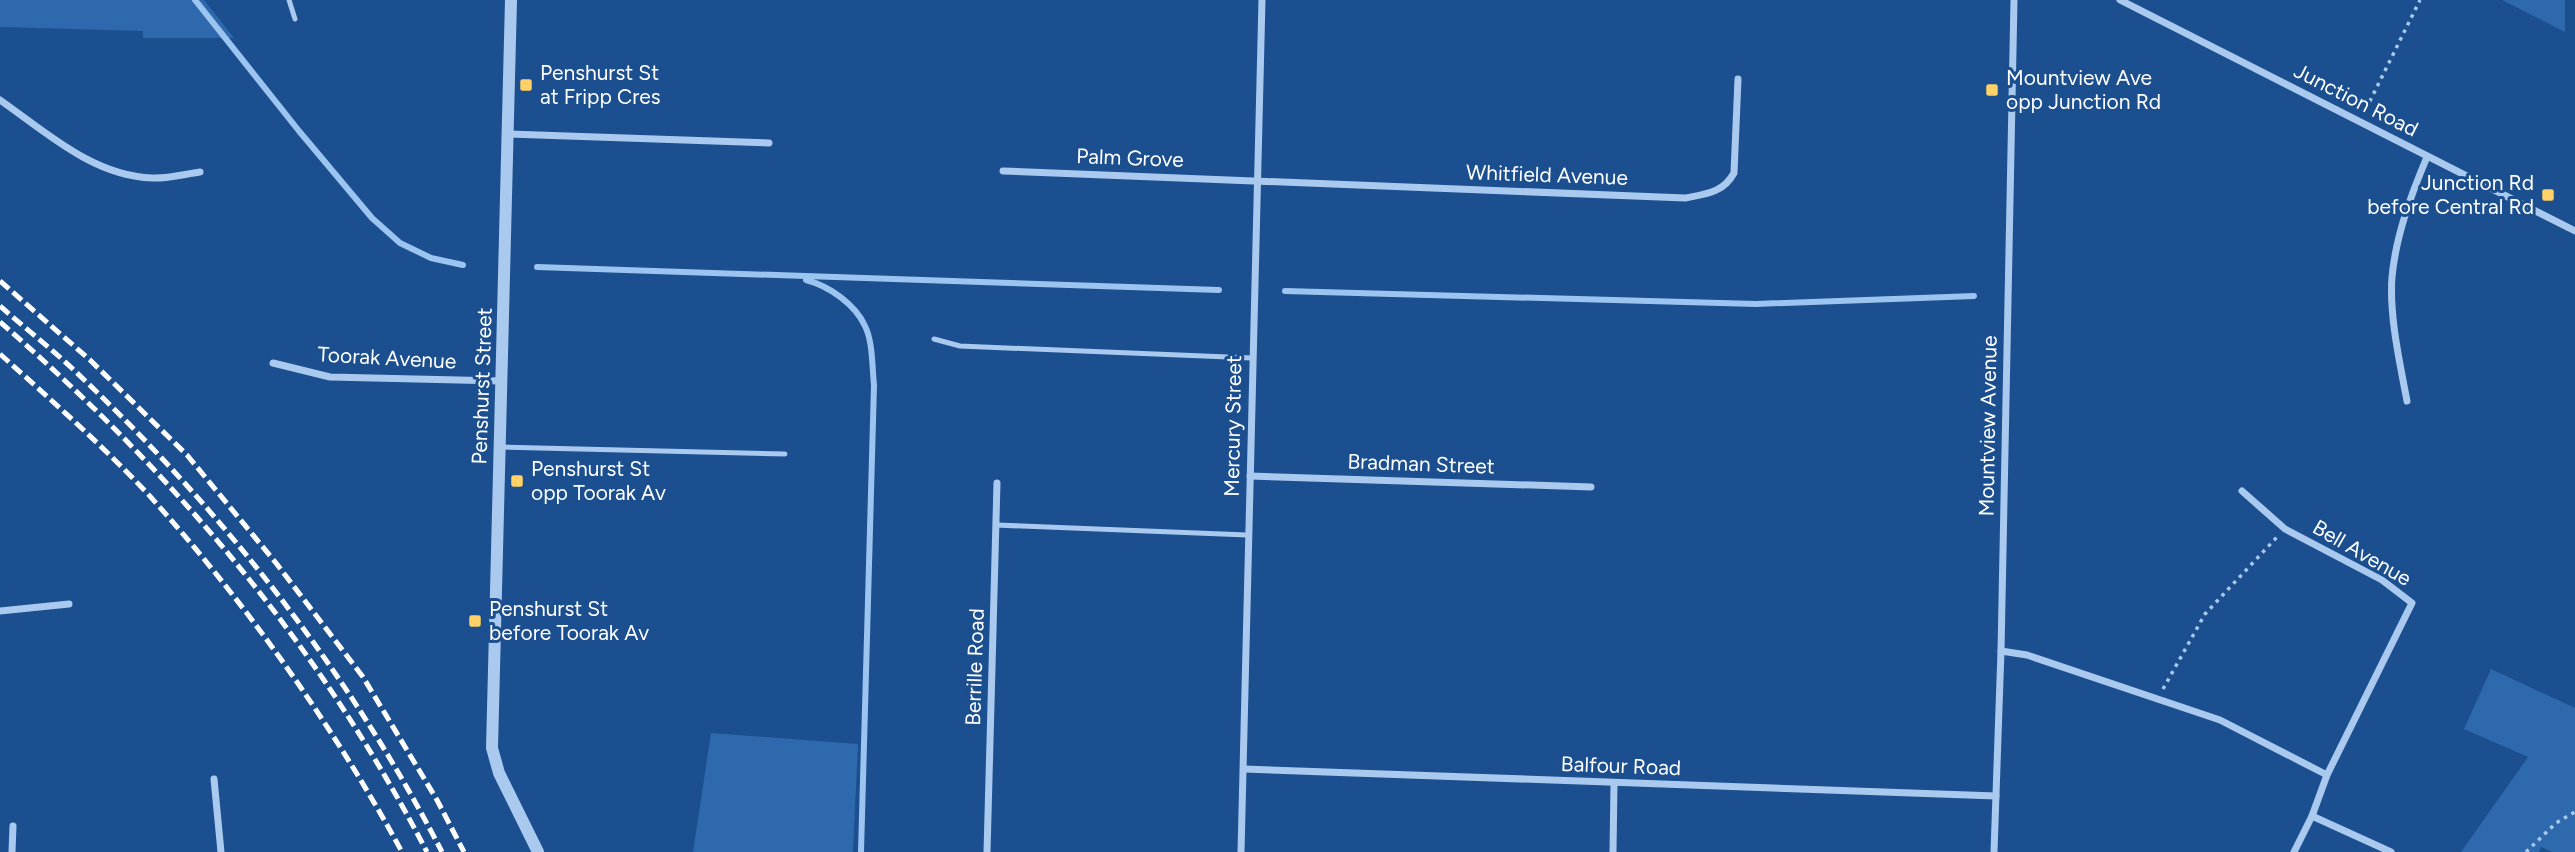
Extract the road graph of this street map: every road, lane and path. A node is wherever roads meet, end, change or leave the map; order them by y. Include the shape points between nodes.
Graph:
1 (289, 0) edge
2 (511, 0) edge
3 (1262, 0) edge
4 (2014, 0) edge
5 (2120, 0) edge
6 (2420, 0) edge
7 (295, 19) dead end
8 (1738, 79) dead end
9 (0, 100) edge
10 (2360, 120) junction
11 (509, 134) junction
12 (769, 143) dead end
13 (2427, 157) junction
14 (1003, 171) dead end
15 (200, 172) dead end
16 (1256, 181) junction
17 (2575, 231) edge
18 (934, 339) dead end
19 (1252, 358) junction
20 (273, 363) dead end
21 (501, 381) junction
22 (2406, 401) dead end
23 (500, 447) junction
24 (785, 454) dead end
25 (1250, 476) junction
26 (997, 483) dead end
27 (1591, 487) dead end
28 (2242, 491) dead end
29 (996, 526) junction
30 (2285, 528) junction
31 (1247, 535) junction
32 (69, 604) dead end
33 (0, 611) edge
34 (2001, 651) junction
35 (2159, 697) junction
36 (1244, 769) junction
37 (2327, 775) junction
38 (214, 779) dead end
39 (1614, 784) junction
40 (1996, 796) junction
41 (2575, 812) edge
42 (2312, 816) junction
43 (13, 826) dead end
44 (12, 852) edge
45 (221, 852) edge
46 (538, 852) edge
47 (987, 852) edge
48 (1241, 852) edge
49 (1613, 852) edge
50 (1994, 852) edge
51 (2294, 852) edge
52 (2391, 852) edge
53 (2526, 852) edge

1 - 7 lane
2 - 11 street, Penshurst Street
3 - 16 street, Mercury Street
4 - 34 street, Mountview Avenue
5 - 10 street, Junction Road
6 - 10 path
8 - 16 street, Whitfield Avenue via 1734,173 1727,185 1715,192 1685,198
9 - 15 street via 100,166 154,179
10 - 13 street, Junction Road
11 - 12 street
11 - 21 street, Penshurst Street
13 - 17 street, Junction Road
13 - 22 street via 2397,240 2392,279
14 - 16 street, Palm Grove
16 - 19 street, Mercury Street
18 - 19 lane via 960,346
19 - 25 street, Mercury Street
20 - 21 street, Toorak Avenue via 330,377
21 - 23 street, Penshurst Street
23 - 24 lane
23 - 46 street, Penshurst Street via 492,748 499,773
25 - 27 street, Bradman Street
25 - 31 street, Mercury Street
26 - 29 street, Berrille Road
28 - 30 street, Bell Avenue
29 - 31 lane
29 - 47 street, Berrille Road
30 - 35 path via 2205,614
30 - 37 street, Bell Avenue via 2382,580 2412,603
31 - 36 street, Mercury Street
32 - 33 street
34 - 35 street
34 - 40 street, Mountview Avenue
35 - 37 street via 2220,720
36 - 39 street, Balfour Road
36 - 48 street, Mercury Street
37 - 42 street, Bell Avenue
38 - 45 street
39 - 40 street, Balfour Road
39 - 49 street
40 - 50 street, Mountview Avenue
41 - 53 path via 2556,822
42 - 51 street, Bell Avenue
42 - 52 street
43 - 44 street

